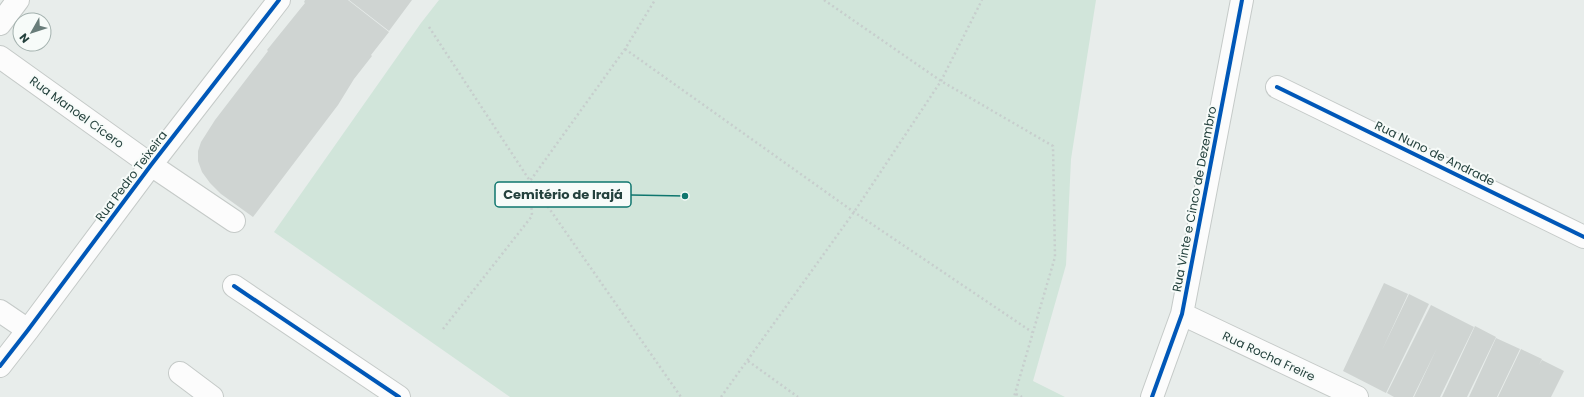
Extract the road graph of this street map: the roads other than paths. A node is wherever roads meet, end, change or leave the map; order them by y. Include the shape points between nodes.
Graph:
1 (18, 0) edge
2 (279, 0) edge
3 (1242, 0) edge
4 (0, 24) edge
5 (0, 57) edge
6 (1277, 87) dead end
7 (151, 165) junction
8 (234, 221) dead end
9 (1584, 237) edge
10 (234, 286) dead end
11 (0, 311) edge
12 (1182, 314) junction
13 (28, 330) junction
14 (0, 366) edge
15 (180, 373) dead end
16 (212, 397) edge
17 (399, 397) edge
18 (1152, 397) edge
19 (1357, 397) edge

1 - 4 street
2 - 7 street, Rua Pedro Teixeira
3 - 12 street, Rua Vinte e Cinco de Dezembro
5 - 7 street, Rua Manoel Cícero
6 - 9 street, Rua Nuno de Andrade
7 - 8 street, Rua Manoel Cícero
7 - 13 street, Rua Pedro Teixeira
10 - 17 street
11 - 13 street
12 - 18 street, Rua Vinte e Cinco de Dezembro
12 - 19 street, Rua Rocha Freire
13 - 14 street, Rua Pedro Teixeira
15 - 16 street

